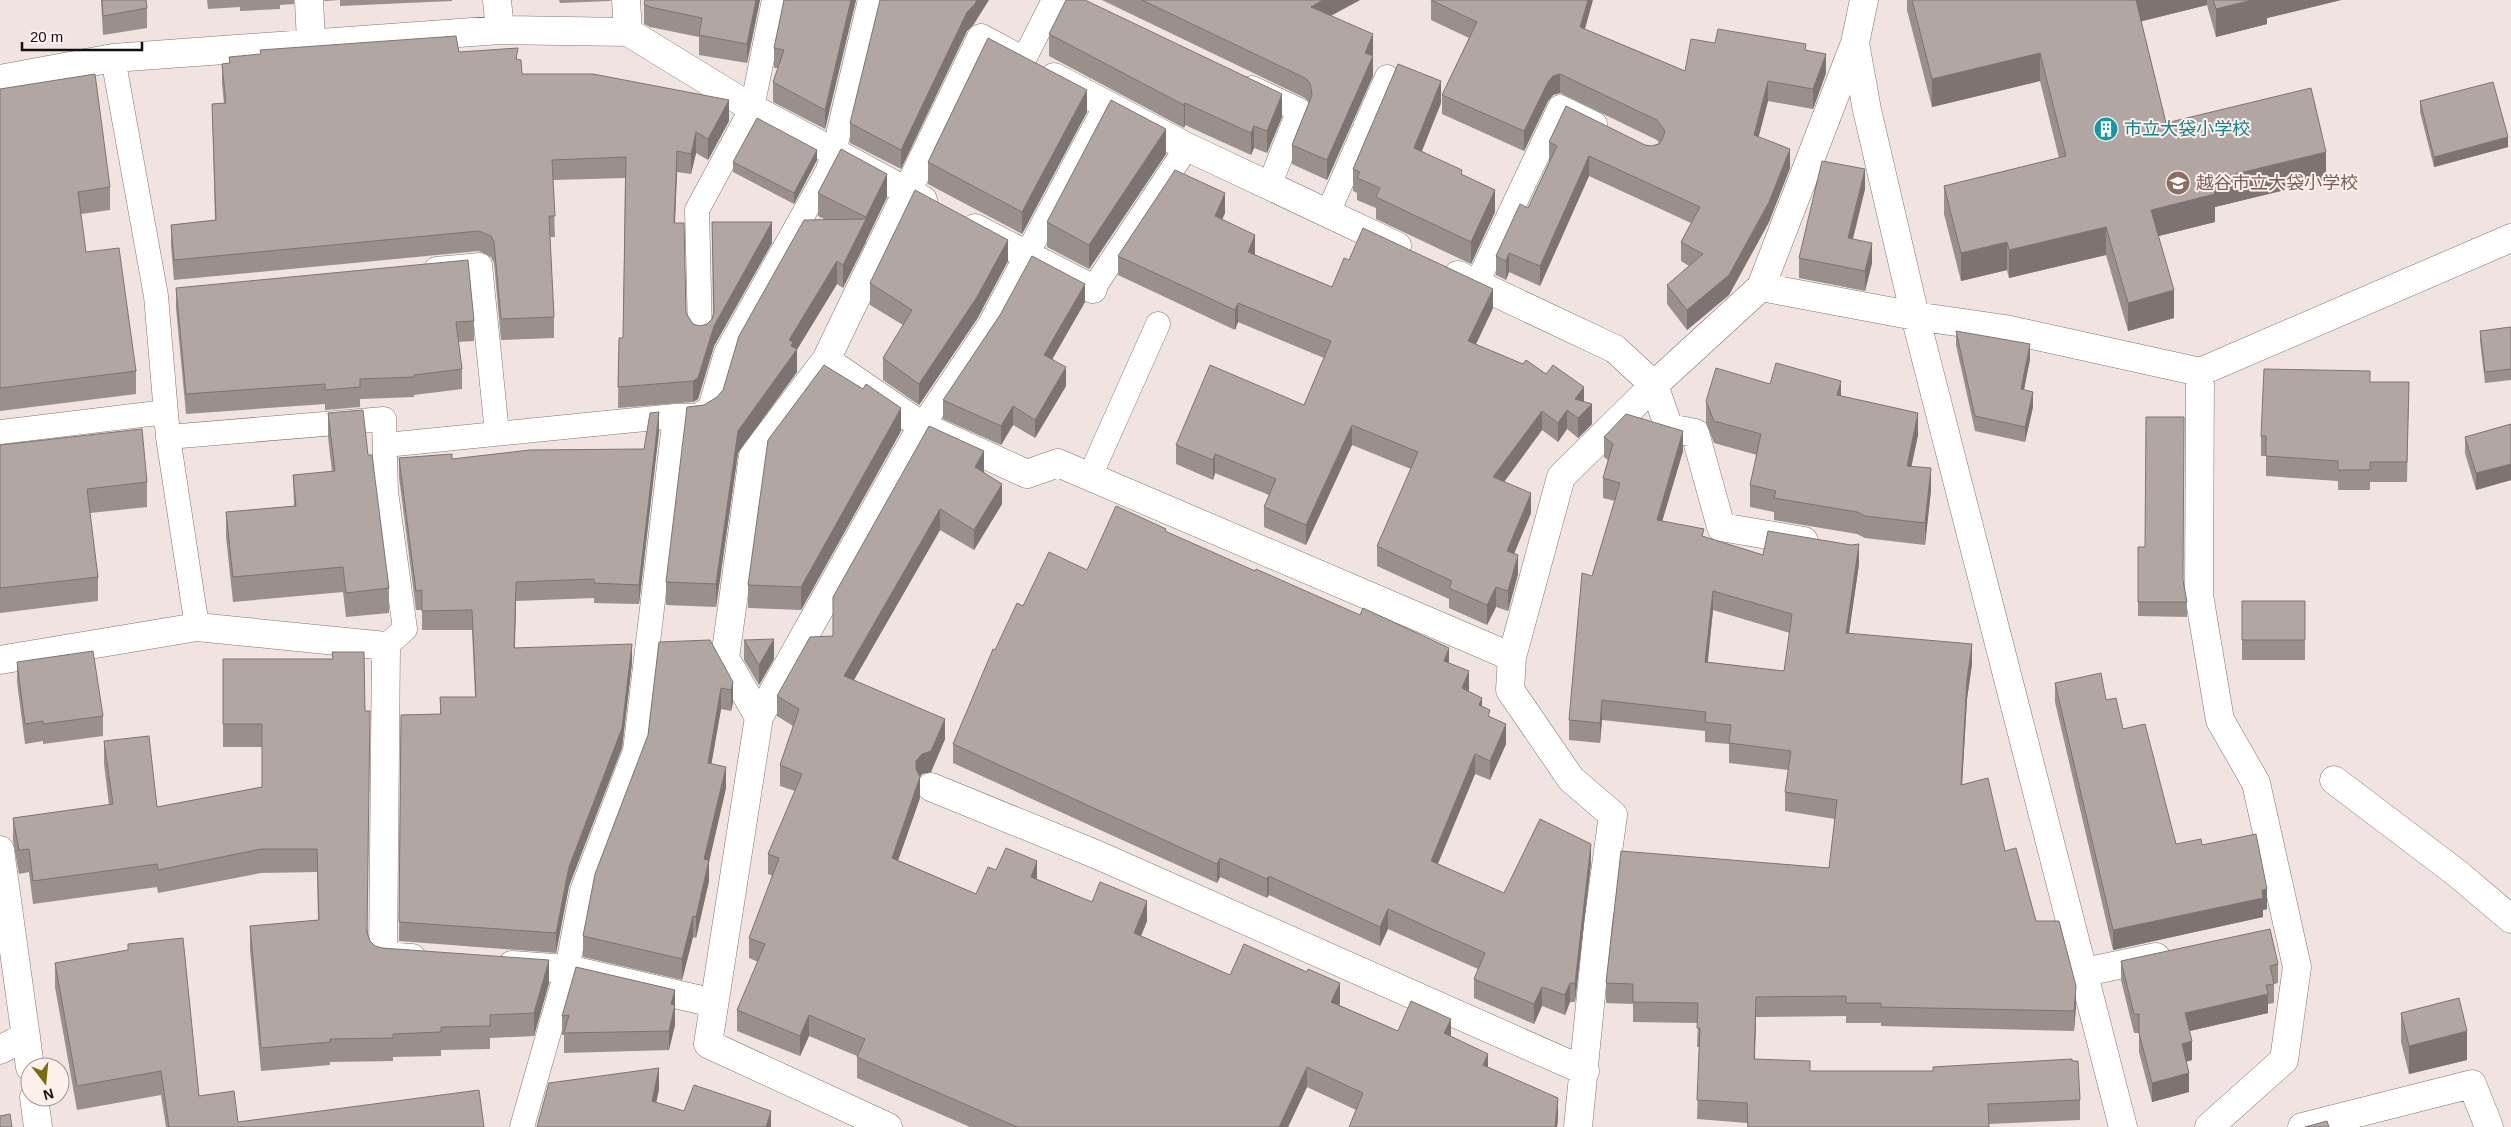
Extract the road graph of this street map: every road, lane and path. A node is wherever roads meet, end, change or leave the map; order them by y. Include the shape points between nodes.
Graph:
1 (310, 0) edge
2 (497, 0) edge
3 (626, 0) edge
4 (774, 0) edge
5 (870, 0) edge
6 (1054, 0) edge
7 (1864, 0) edge
8 (500, 30) junction
9 (628, 32) junction
10 (311, 43) junction
11 (1855, 43) junction
12 (113, 58) junction
13 (1023, 61) junction
14 (1228, 76) edge
15 (1387, 77) dead end
16 (0, 79) edge
17 (1106, 105) junction
18 (752, 108) junction
19 (1618, 136) edge
20 (1187, 147) junction
21 (834, 152) junction
22 (1269, 186) junction
23 (909, 192) junction
24 (1328, 213) junction
25 (2511, 238) edge
26 (1027, 255) junction
27 (411, 272) edge
28 (1477, 283) junction
29 (1762, 286) junction
30 (1092, 289) joint
31 (1915, 316) junction
32 (1158, 324) dead end
33 (700, 333) edge
34 (826, 360) junction
35 (2200, 372) junction
36 (1654, 385) junction
37 (166, 412) junction
38 (675, 416) junction
39 (922, 426) junction
40 (0, 432) edge
41 (498, 433) junction
42 (168, 437) junction
43 (386, 445) junction
44 (1090, 476) junction
45 (1826, 544) edge
46 (197, 627) junction
47 (386, 646) junction
48 (1512, 657) junction
49 (0, 660) edge
50 (759, 717) junction
51 (2334, 780) dead end
52 (931, 787) dead end
53 (0, 850) edge
54 (2511, 919) edge
55 (2288, 928) junction
56 (2259, 934) edge
57 (2182, 951) edge
58 (441, 960) edge
59 (490, 964) edge
60 (567, 969) junction
61 (2085, 972) junction
62 (714, 1003) junction
63 (26, 1036) junction
64 (0, 1050) edge
65 (29, 1057) edge
66 (1585, 1071) junction
67 (35, 1107) edge
68 (38, 1127) edge
69 (522, 1127) edge
70 (888, 1127) edge
71 (1578, 1127) edge
72 (2123, 1127) edge
73 (2209, 1127) edge
74 (2302, 1127) edge
75 (2489, 1127) edge

1 - 10 street
2 - 8 street
3 - 9 street
4 - 18 lane
5 - 21 lane
6 - 13 lane
7 - 11 street
8 - 9 street
8 - 10 street
9 - 18 street
10 - 12 street
11 - 29 street
11 - 31 street via 1867,110
12 - 16 street
12 - 37 lane via 166,295
13 - 17 street
13 - 23 street via 981,38
14 - 22 lane via 1299,110
15 - 24 lane
17 - 20 street
17 - 26 lane
18 - 21 street
18 - 33 lane via 697,210
19 - 28 lane via 1560,107
20 - 22 street
20 - 30 lane
21 - 23 street
21 - 38 lane via 827,172 726,352 710,408 697,416
22 - 24 street
23 - 26 street
23 - 34 street
24 - 28 street
25 - 35 street
26 - 30 street
26 - 39 lane via 989,326
27 - 41 lane via 480,265
28 - 36 street via 1615,349
29 - 31 street
29 - 36 street
31 - 35 street via 2005,329
31 - 61 street
32 - 44 lane
34 - 39 street
34 - 50 street via 753,456 725,658
35 - 55 street via 2200,604 2220,720 2256,784
36 - 45 street via 1669,428 1695,434 1721,527
36 - 48 street via 1562,477
37 - 40 lane
37 - 42 lane
38 - 41 lane
38 - 60 lane via 635,751 582,891
39 - 44 street via 1027,474 1058,463
39 - 50 street
41 - 43 lane
42 - 43 lane via 384,419
42 - 46 lane
43 - 47 lane via 386,492 405,629
44 - 48 street
46 - 47 street
46 - 49 street
47 - 58 street via 383,956
48 - 66 street via 1510,690 1571,779 1613,815 1598,924
50 - 62 street
51 - 54 street via 2458,874
52 - 66 street via 1100,856
53 - 63 street
55 - 56 street
55 - 73 street via 2297,967 2284,1060
57 - 61 street
59 - 60 street
60 - 62 street
60 - 69 lane
61 - 72 street
62 - 70 street via 708,1044
63 - 64 street
63 - 65 street
66 - 71 street
67 - 68 street
74 - 75 street via 2472,1084

